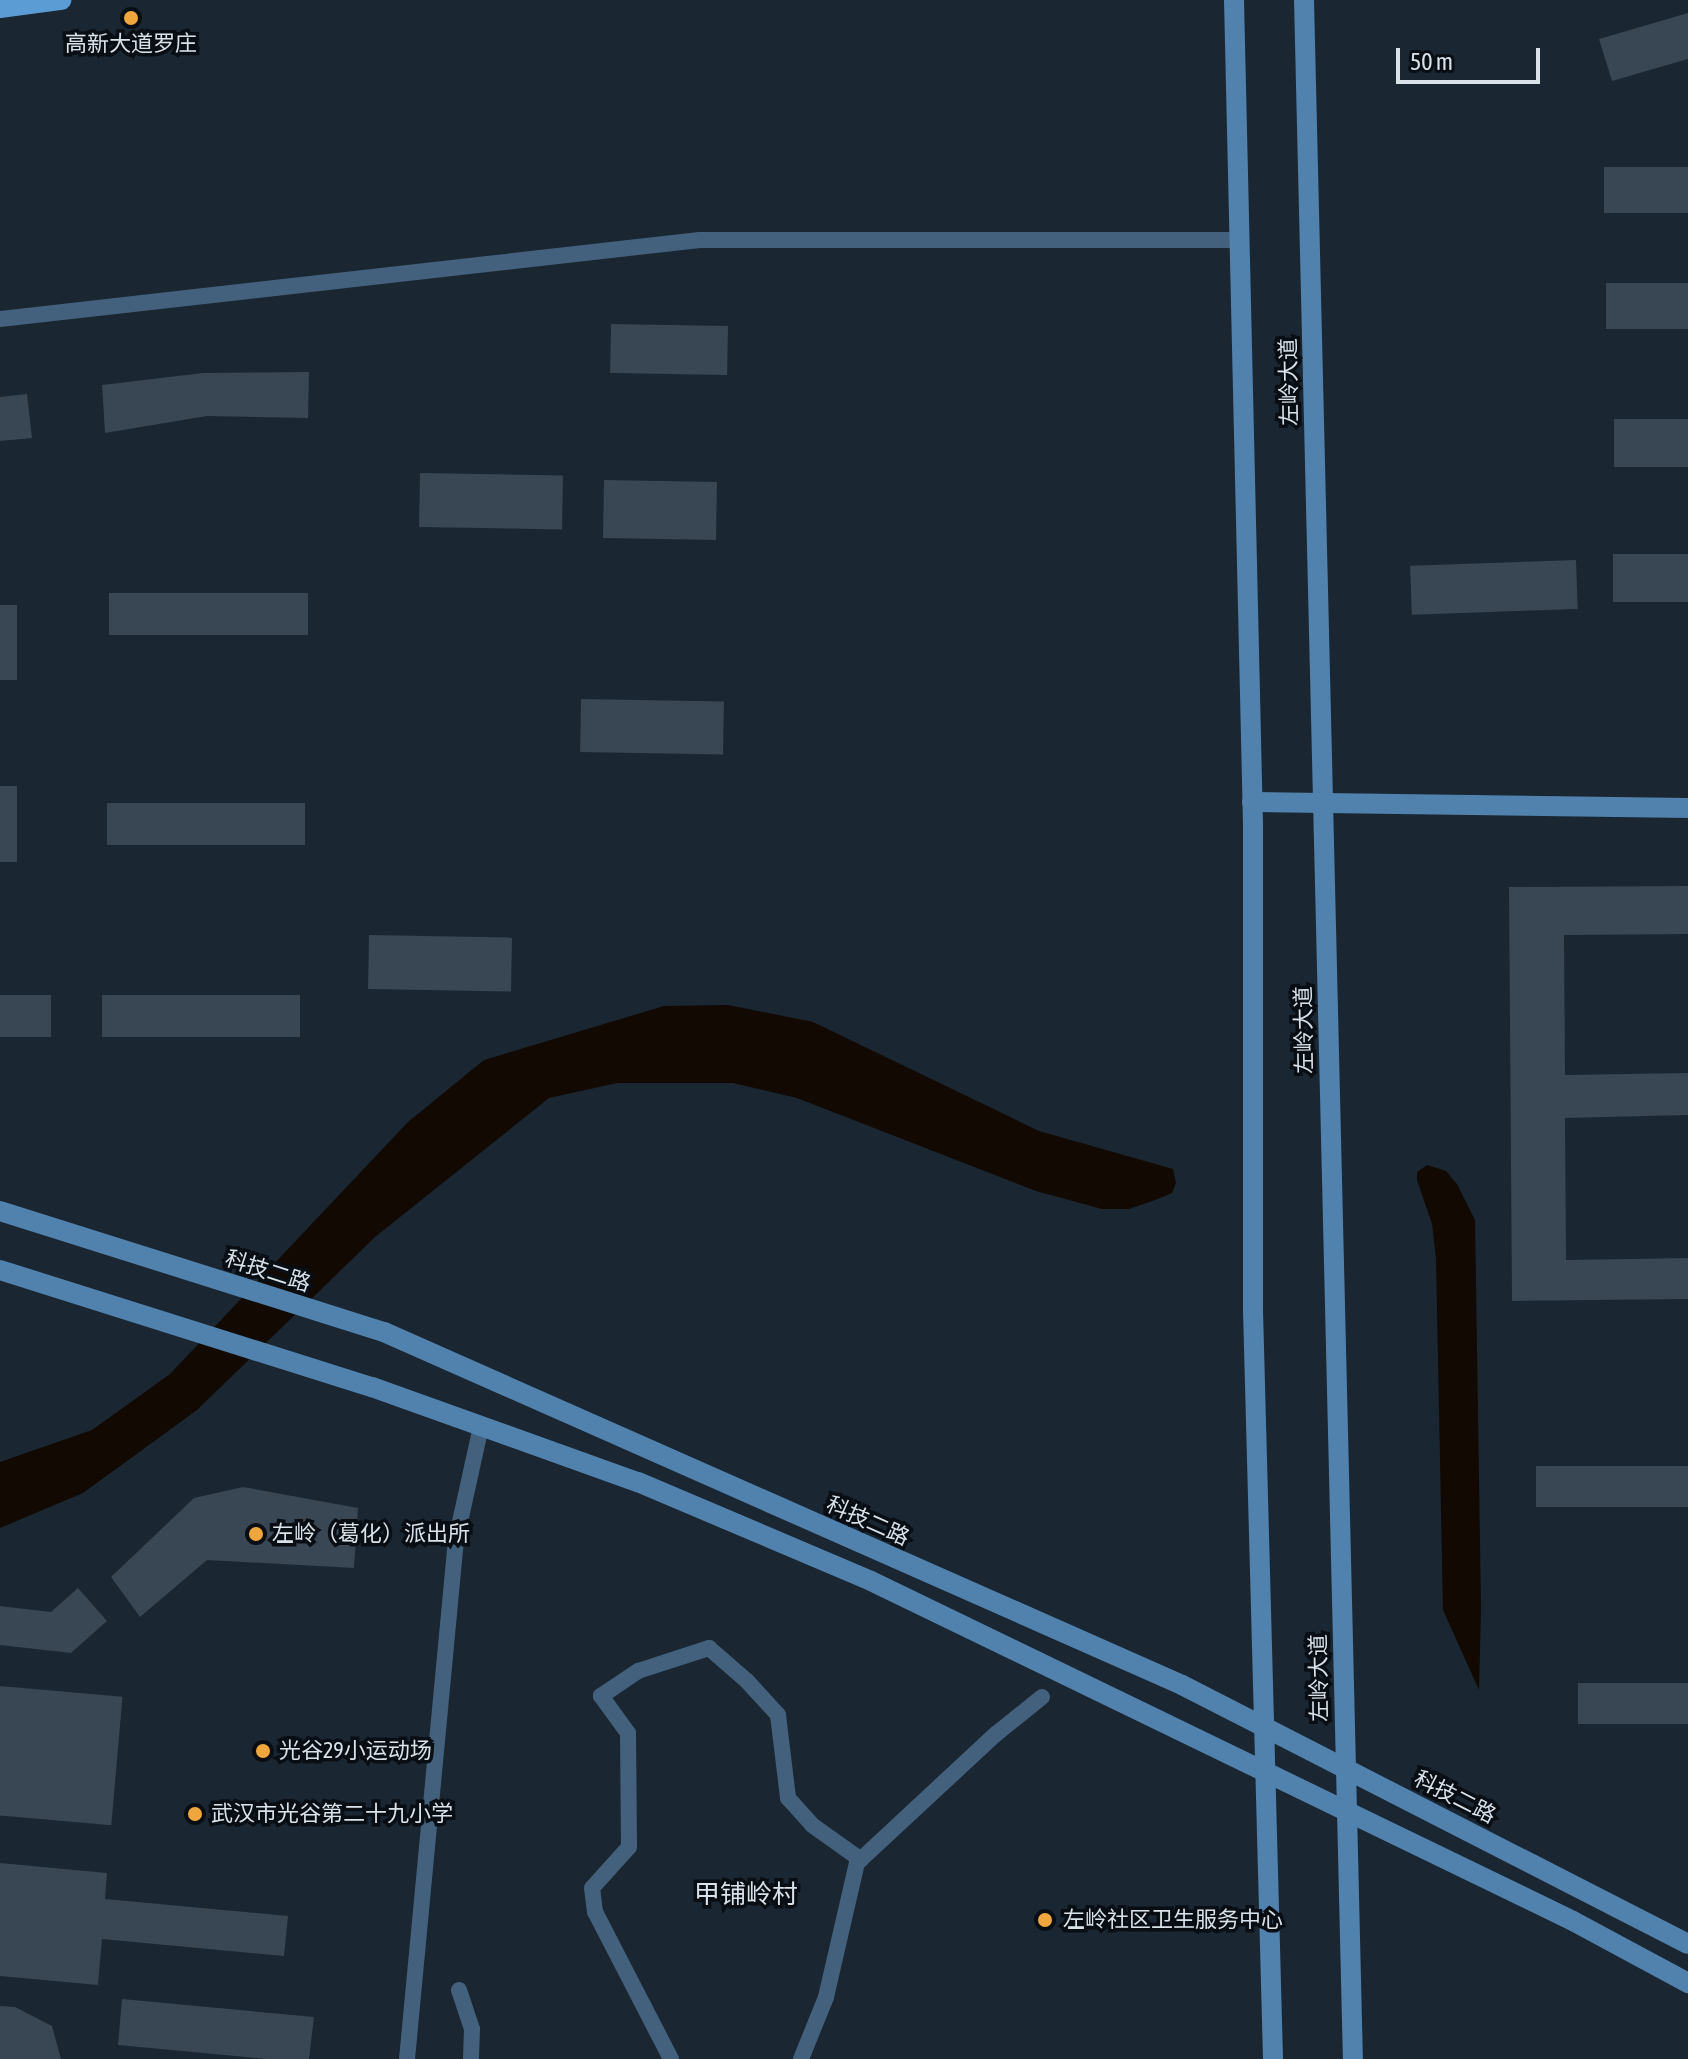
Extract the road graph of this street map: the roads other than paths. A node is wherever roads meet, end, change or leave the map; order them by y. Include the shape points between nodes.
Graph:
1 (61, 0) edge
2 (1234, 0) edge
3 (1304, 0) edge
4 (0, 8) edge
5 (1239, 240) junction
6 (0, 319) edge
7 (1252, 802) junction
8 (1323, 804) junction
9 (1688, 808) edge
10 (0, 1211) edge
11 (0, 1270) edge
12 (481, 1426) junction
13 (1042, 1697) dead end
14 (1264, 1727) junction
15 (1346, 1768) junction
16 (1265, 1772) junction
17 (1347, 1811) junction
18 (861, 1860) junction
19 (1688, 1944) edge
20 (1688, 1983) edge
21 (459, 1990) dead end
22 (407, 2059) edge
23 (471, 2059) edge
24 (671, 2059) edge
25 (801, 2059) edge
26 (1273, 2059) edge
27 (1353, 2059) edge

1 - 4 main road
2 - 5 street, 左岭大道
3 - 8 street, 左岭大道
5 - 6 street via 700,240
5 - 7 street, 左岭大道
7 - 8 street
7 - 14 street, 左岭大道 via 1253,1310
8 - 9 street
8 - 15 street, 左岭大道
10 - 14 street, 科技二路 via 412,1344 1182,1685
11 - 12 street
12 - 16 street via 638,1482 871,1581
12 - 22 street via 456,1540
13 - 18 street
14 - 15 street, 科技二路
14 - 16 street, 左岭大道
15 - 17 street, 左岭大道
15 - 19 street, 科技二路
16 - 17 street
16 - 26 street, 左岭大道
17 - 20 street
17 - 27 street, 左岭大道
18 - 24 street via 812,1825 788,1798 778,1715 709,1648 638,1671 601,1696 628,1733 629,1847 592,1888 595,1912
18 - 25 street via 826,1997
21 - 23 street via 472,2029

